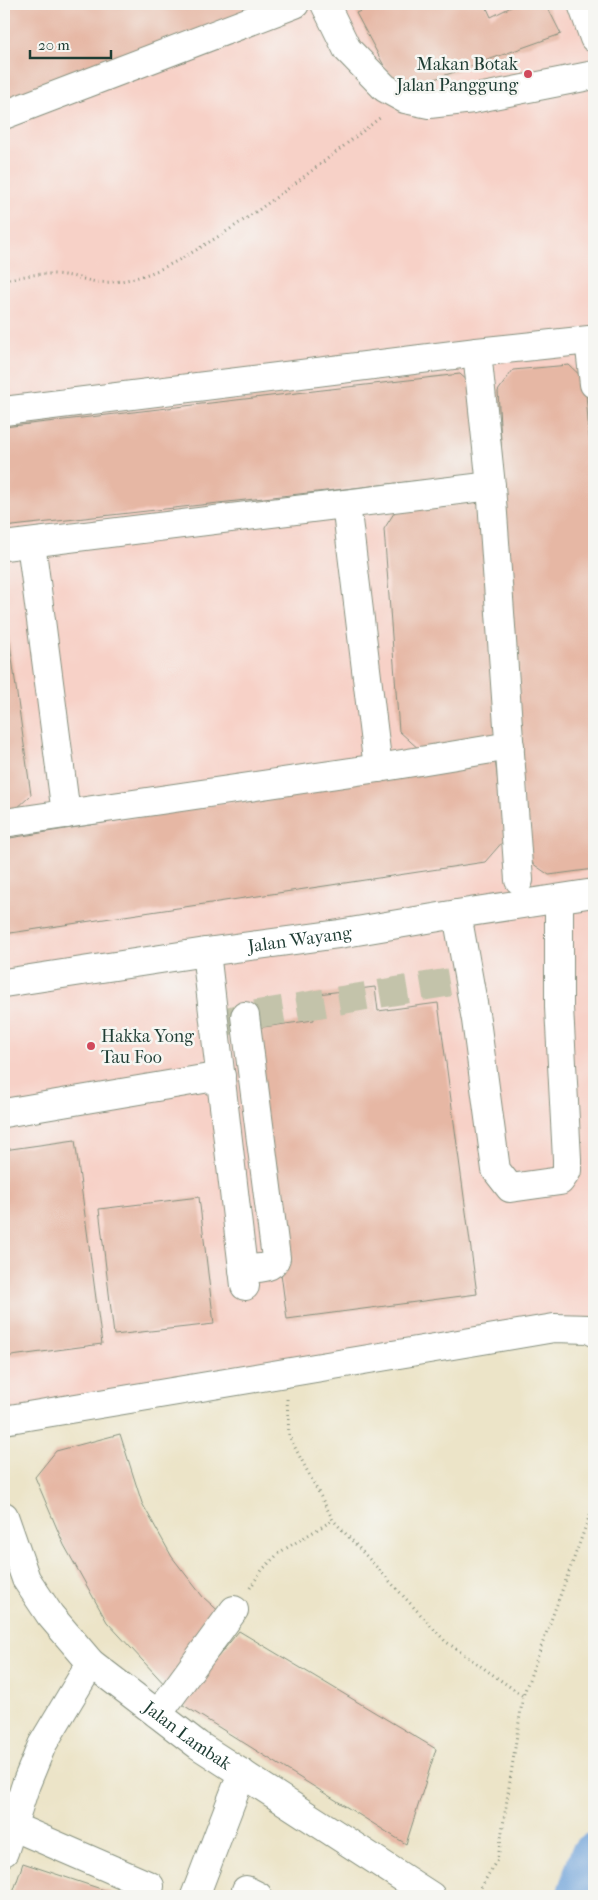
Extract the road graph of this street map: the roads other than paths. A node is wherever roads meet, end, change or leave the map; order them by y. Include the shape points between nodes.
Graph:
1 (295, 4) edge
2 (325, 4) edge
3 (582, 4) edge
4 (594, 38) edge
5 (594, 75) edge
6 (4, 115) edge
7 (477, 352) junction
8 (594, 384) edge
9 (4, 411) edge
10 (491, 486) junction
11 (346, 504) junction
12 (31, 543) junction
13 (4, 546) edge
14 (510, 746) junction
15 (378, 768) junction
16 (66, 814) junction
17 (4, 823) edge
18 (519, 880) dead end
19 (594, 893) edge
20 (559, 898) junction
21 (457, 914) junction
22 (206, 952) junction
23 (4, 983) edge
24 (245, 1016) dead end
25 (221, 1076) junction
26 (4, 1113) edge
27 (594, 1332) edge
28 (4, 1420) edge
29 (4, 1516) edge
30 (234, 1610) road end
31 (91, 1663) junction
32 (158, 1714) junction
33 (242, 1773) junction
34 (12, 1826) junction
35 (4, 1852) edge
36 (150, 1886) dead end
37 (425, 1895) edge
38 (195, 1896) edge

1 - 6 street
2 - 5 street via 347,49 386,88 405,99 429,104 464,100
3 - 4 street
7 - 8 street via 590,340
7 - 9 street
7 - 10 street
10 - 11 street
10 - 14 street
11 - 12 street
11 - 15 street
12 - 13 street
12 - 16 street
14 - 15 street
14 - 18 street
15 - 16 street
16 - 17 street
19 - 20 street, Jalan Wayang
20 - 21 street, Jalan Wayang
20 - 21 street via 559,1007 567,1159 567,1171 560,1181 510,1188 496,1170 476,1020
21 - 22 street, Jalan Wayang
22 - 23 street, Jalan Wayang
22 - 25 street
24 - 25 street via 276,1258 275,1263 244,1278
25 - 26 street
27 - 28 street via 554,1328
29 - 31 street, Jalan Lambak via 26,1579 50,1616
30 - 32 street
31 - 32 street, Jalan Lambak
31 - 34 street via 42,1745
32 - 33 street, Jalan Lambak
33 - 37 street, Jalan Lambak
33 - 38 street
34 - 35 street
34 - 36 street

